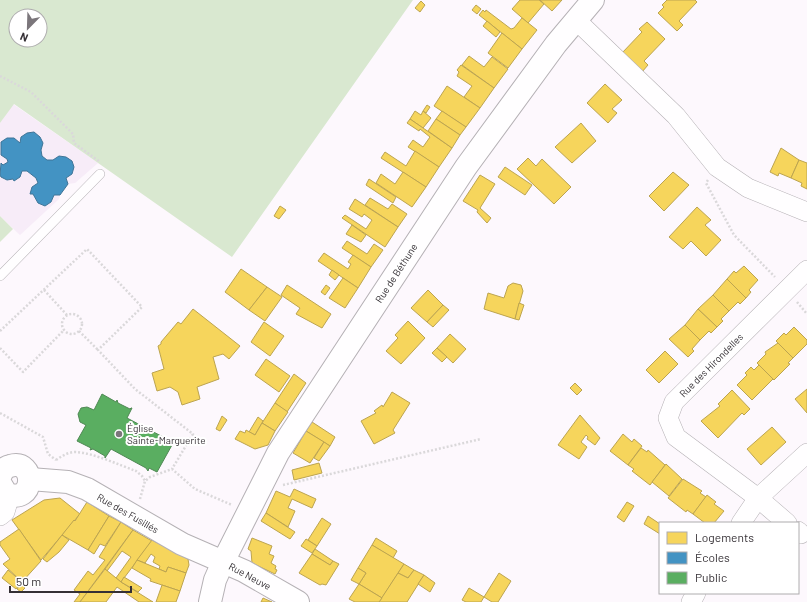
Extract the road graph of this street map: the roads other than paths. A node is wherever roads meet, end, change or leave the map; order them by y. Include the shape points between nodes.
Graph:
1 (593, 0) edge
2 (576, 20) junction
3 (100, 174) road end
4 (807, 212) edge
5 (807, 270) edge
6 (0, 276) edge
7 (807, 453) edge
8 (2, 480) edge
9 (758, 498) junction
10 (0, 516) edge
11 (742, 522) edge
12 (787, 522) edge
13 (223, 562) junction
14 (210, 602) edge
15 (298, 602) edge

1 - 2 street, Rue de Béthune
2 - 4 street via 676,116 717,167 748,188
2 - 13 street, Rue de Béthune via 466,167 278,453
3 - 6 lane
5 - 9 street, Rue des Hirondelles via 674,402 668,418 676,437
7 - 9 street
8 - 10 street via 5,512
8 - 13 street, Rue des Fusillés via 9,466 19,466 27,471 30,479 68,482 86,489 182,544
9 - 11 street
9 - 12 street, Rue des Hirondelles
13 - 14 street, Rue de Béthune via 215,580
13 - 15 street, Rue Neuve

